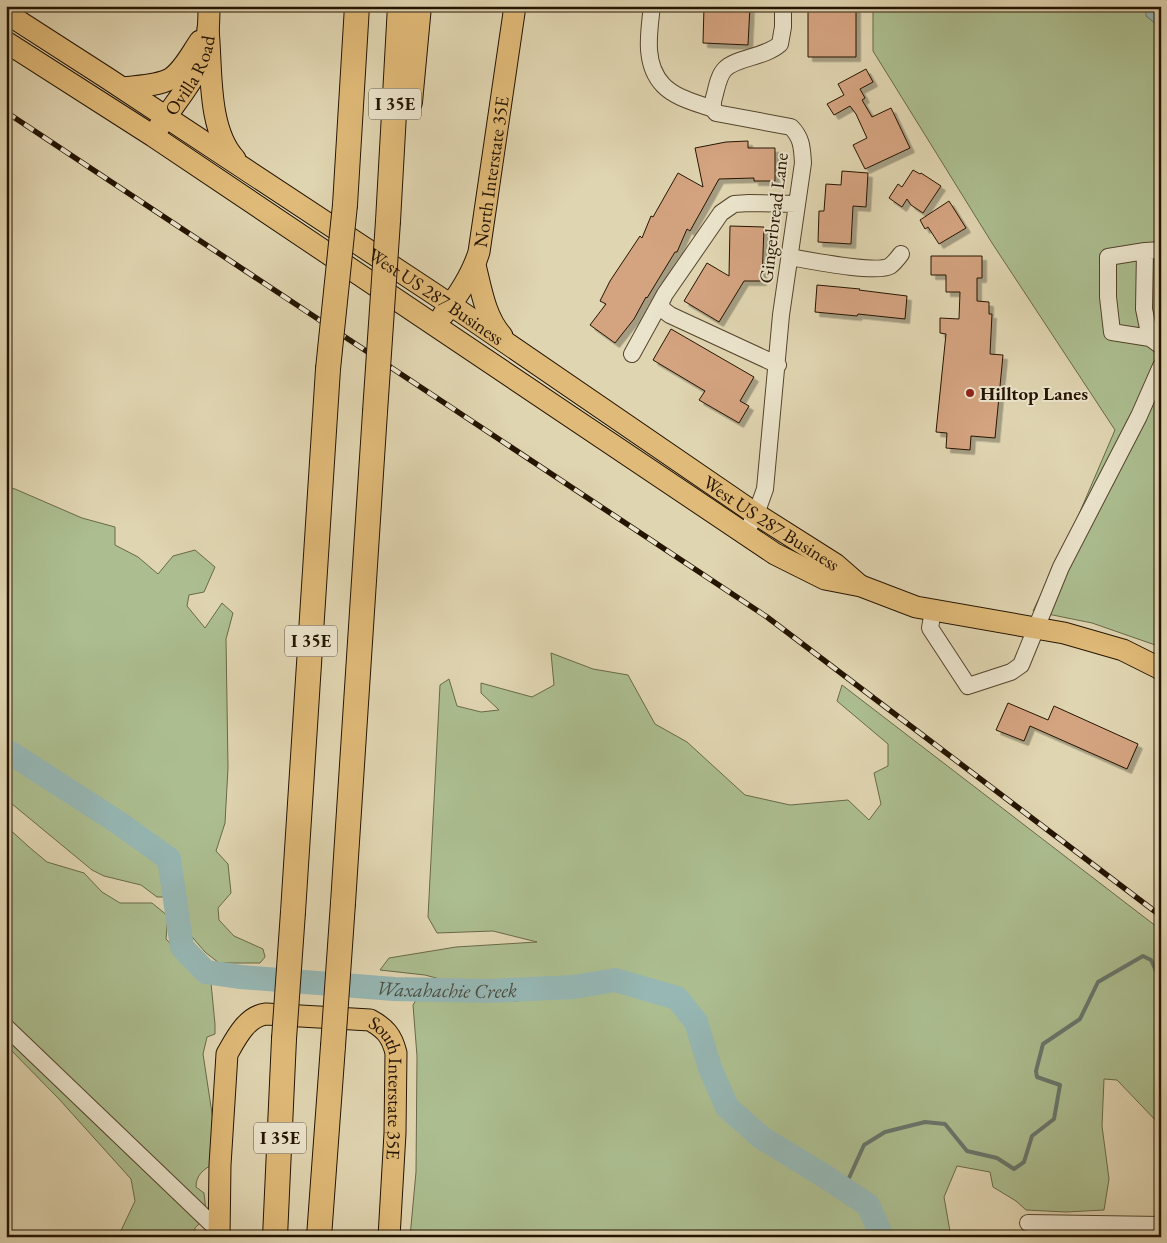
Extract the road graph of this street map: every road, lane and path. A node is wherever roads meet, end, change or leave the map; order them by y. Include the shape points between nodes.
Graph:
1 (209, 6) edge
2 (346, 6) edge
3 (357, 6) edge
4 (400, 6) edge
5 (419, 6) edge
6 (515, 6) edge
7 (652, 6) edge
8 (783, 6) edge
9 (6, 13) edge
10 (208, 29) junction
11 (6, 42) edge
12 (354, 55) junction
13 (123, 88) junction
14 (713, 109) junction
15 (166, 116) junction
16 (153, 136) junction
17 (248, 172) junction
18 (797, 204) junction
19 (389, 211) junction
20 (1153, 250) edge
21 (901, 254) dead end
22 (790, 257) junction
23 (472, 271) junction
24 (429, 290) junction
25 (664, 294) junction
26 (451, 305) junction
27 (435, 325) junction
28 (1156, 342) edge
29 (512, 347) junction
30 (632, 354) dead end
31 (778, 365) junction
32 (1161, 366) edge
33 (756, 514) junction
34 (745, 534) junction
35 (861, 586) junction
36 (933, 611) junction
37 (1035, 628) junction
38 (1161, 669) edge
39 (6, 1027) edge
40 (1028, 1223) dead end
41 (1161, 1225) edge
42 (219, 1234) edge
43 (275, 1237) edge
44 (319, 1237) edge
45 (389, 1237) edge

1 - 10 main road, Ovilla Road
2 - 12 highway
3 - 12 highway, I 35E
4 - 19 highway, I 35E
5 - 19 highway via 405,141
6 - 23 main road, North Interstate 35E via 483,234
7 - 14 street, Gingerbread Lane via 648,39 654,72 664,86 679,96
8 - 14 street via 780,44 725,69 718,82
9 - 13 main road, West US 287 Business
10 - 13 main road via 170,79
10 - 15 main road, Ovilla Road via 205,50 197,70
10 - 17 main road via 215,118 227,150
11 - 16 main road, West US 287 Business
12 - 43 highway, I 35E, bridge via 345,205 328,369 284,1039
13 - 15 main road, West US 287 Business
14 - 18 street, Gingerbread Lane via 716,113 791,127 802,143 803,163
15 - 16 main road, Ovilla Road
15 - 17 main road, West US 287 Business
16 - 27 main road, West US 287 Business
17 - 24 main road, West US 287 Business
18 - 22 street, Gingerbread Lane
18 - 25 street via 734,204 721,213
19 - 44 highway, I 35E, bridge
20 - 28 street via 1144,309
20 - 28 street via 1108,257 1108,297 1112,332
21 - 22 street via 890,266 878,269
22 - 31 street, Gingerbread Lane via 781,315
23 - 24 main road
23 - 26 main road, North Interstate 35E
23 - 29 main road via 495,328
24 - 26 main road, West US 287 Business
25 - 30 street
25 - 31 street via 662,309 670,315
26 - 27 main road, North Interstate 35E
26 - 29 main road, West US 287 Business
27 - 34 main road, West US 287 Business
29 - 33 main road, West US 287 Business
31 - 33 street, Gingerbread Lane via 765,489
32 - 37 street via 1140,416 1061,567
33 - 34 street, Gingerbread Lane
33 - 35 main road, West US 287 Business via 835,564
34 - 35 main road, West US 287 Business via 775,554 825,579
35 - 36 main road, West US 287 Business
36 - 37 main road, West US 287 Business
36 - 37 street via 930,628 968,686 1011,672 1022,665
37 - 38 main road, West US 287 Business via 1114,647
39 - 42 street
40 - 41 street
42 - 45 main road, South Interstate 35E via 227,1054 249,1022 257,1015 266,1014 370,1020 393,1040 396,1053 395,1132

